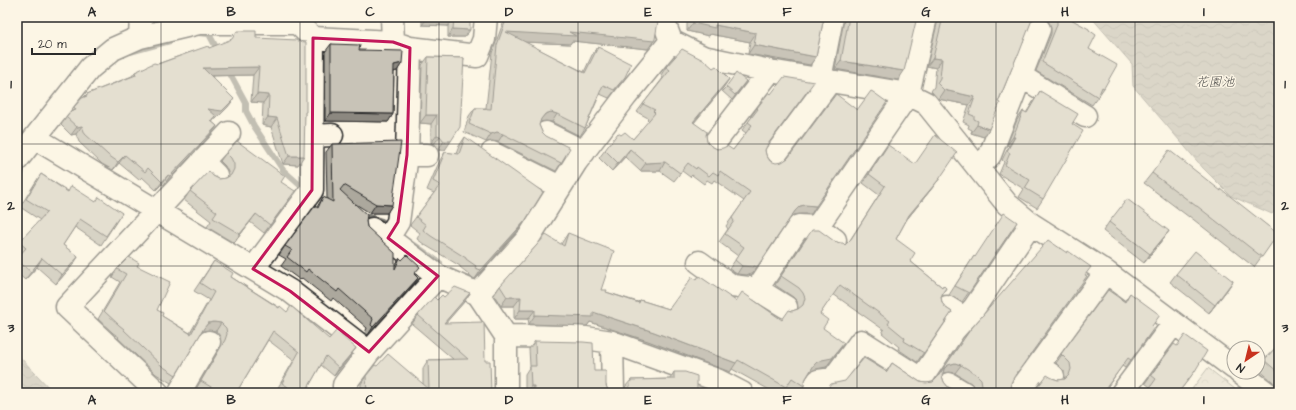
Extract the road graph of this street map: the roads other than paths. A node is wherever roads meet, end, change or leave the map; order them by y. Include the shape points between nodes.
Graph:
1 (392, 17) edge
2 (486, 17) edge
3 (662, 17) edge
4 (926, 17) edge
5 (832, 18) edge
6 (199, 20) edge
7 (297, 20) edge
8 (141, 27) edge
9 (1039, 30) dead end
10 (313, 38) junction
11 (670, 41) junction
12 (401, 45) junction
13 (770, 71) junction
14 (1021, 76) junction
15 (825, 80) junction
16 (908, 94) junction
17 (1085, 116) dead end
18 (229, 133) dead end
19 (546, 133) dead end
20 (35, 138) junction
21 (713, 146) edge
22 (584, 152) junction
23 (492, 153) dead end
24 (772, 159) dead end
25 (17, 160) edge
26 (978, 168) junction
27 (560, 187) junction
28 (156, 210) junction
29 (1031, 224) junction
30 (817, 227) junction
31 (835, 240) edge
32 (699, 262) dead end
33 (253, 269) junction
34 (1106, 272) junction
35 (438, 276) junction
36 (757, 289) junction
37 (478, 294) junction
38 (786, 307) dead end
39 (1174, 323) junction
40 (506, 336) junction
41 (209, 342) dead end
42 (612, 342) junction
43 (369, 352) junction
44 (1226, 362) edge
45 (1250, 380) edge
46 (717, 387) edge
47 (158, 393) edge
48 (179, 393) edge
49 (344, 393) edge
50 (506, 393) edge
51 (612, 393) edge
52 (742, 393) edge
53 (810, 393) edge
54 (1018, 393) edge
55 (1122, 393) edge
56 (1267, 393) edge

1 - 12 street
2 - 12 street via 484,38 475,64
3 - 11 street
4 - 16 street
5 - 15 street
6 - 7 street
6 - 8 street
7 - 10 street
8 - 20 street via 90,68
9 - 14 street
10 - 12 street
10 - 33 street via 322,135 312,190
11 - 13 street via 704,57
11 - 22 street
12 - 35 street via 417,155 398,222 380,233
13 - 15 street
13 - 21 street
14 - 17 street
14 - 26 street via 990,155
15 - 16 street
15 - 24 street
16 - 26 street via 926,103
16 - 30 street via 851,193
18 - 28 street via 209,168
19 - 22 street
20 - 25 street
20 - 28 street
22 - 27 street
23 - 27 street
26 - 29 street via 1007,204
27 - 37 street via 529,237
28 - 33 street
28 - 47 street via 67,306
29 - 34 street
29 - 53 street via 974,308 955,313 954,330 921,380 861,341 833,379 818,381
30 - 31 street
30 - 36 street via 799,226
32 - 36 street via 732,286
33 - 43 street via 290,291
34 - 39 street
34 - 54 street via 1046,371
35 - 37 street
35 - 43 street
36 - 38 street
37 - 40 street
39 - 44 street
39 - 55 street
40 - 42 street via 579,337
40 - 50 street
41 - 48 street
42 - 46 street
42 - 51 street
43 - 49 street via 344,385
45 - 56 street
46 - 52 street

